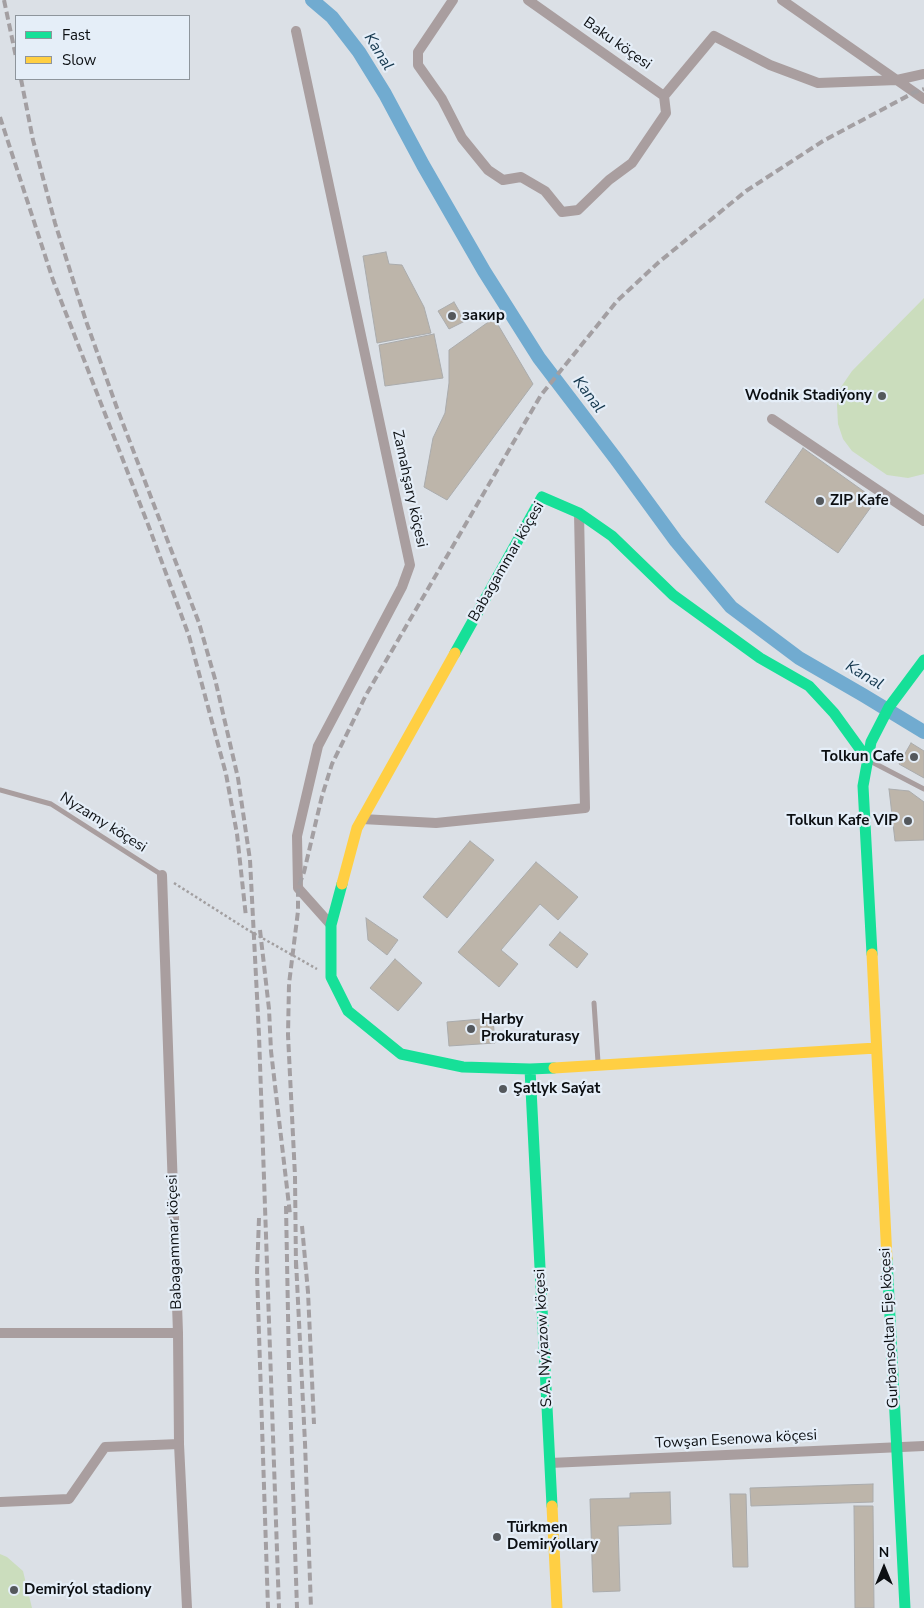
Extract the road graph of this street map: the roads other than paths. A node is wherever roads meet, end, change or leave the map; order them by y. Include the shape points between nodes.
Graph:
1 (453, 0) edge
2 (528, 0) edge
3 (782, 0) edge
4 (296, 31) dead end
5 (924, 74) edge
6 (897, 80) junction
7 (664, 96) junction
8 (924, 99) edge
9 (772, 419) dead end
10 (579, 513) junction
11 (924, 521) edge
12 (922, 663) edge
13 (868, 760) junction
14 (924, 789) edge
15 (0, 790) edge
16 (362, 819) junction
17 (162, 875) joint
18 (332, 926) junction
19 (594, 1003) dead end
20 (876, 1048) junction
21 (598, 1065) junction
22 (530, 1069) junction
23 (0, 1333) edge
24 (178, 1333) junction
25 (179, 1444) junction
26 (924, 1446) edge
27 (896, 1447) junction
28 (550, 1464) junction
29 (0, 1502) edge
30 (187, 1608) edge
31 (557, 1608) edge
32 (905, 1608) edge

1 - 7 street via 418,52 418,66 442,99 462,138 488,170 503,180 521,177 545,191 562,212 578,210 632,163 666,113
2 - 7 street, Baku köçesi
3 - 6 street
4 - 18 street, Zamahşary köçesi via 410,565 402,587 318,746 297,836 298,888
5 - 6 street
6 - 7 street via 818,83 770,66 714,36
6 - 8 street
9 - 11 street
10 - 13 street, Babagammar köçesi via 612,536 673,595 760,658 809,686
10 - 16 street, Babagammar köçesi via 542,497
10 - 16 street via 585,808 436,823
12 - 13 street, Gurbansoltan Eje köçesi via 890,707 871,742
13 - 14 lane
13 - 20 street, Gurbansoltan Eje köçesi via 863,786
15 - 17 lane, Nyzamy köçesi via 51,804
16 - 18 street, Babagammar köçesi
17 - 24 street, Babagammar köçesi
18 - 22 street, Babagammar köçesi via 331,977 348,1011 401,1054 464,1067
19 - 21 lane
20 - 21 street
20 - 27 street, Gurbansoltan Eje köçesi
21 - 22 street
22 - 28 street, S.A. Nyýazow köçesi
23 - 24 street
24 - 25 street, Babagammar köçesi
25 - 29 street via 105,1448 68,1500
25 - 30 street, Babagammar köçesi
26 - 27 street, Towşan Esenowa köçesi
27 - 28 street, Towşan Esenowa köçesi
27 - 32 street, Gurbansoltan Eje köçesi
28 - 31 street, S.A. Nyýazow köçesi

